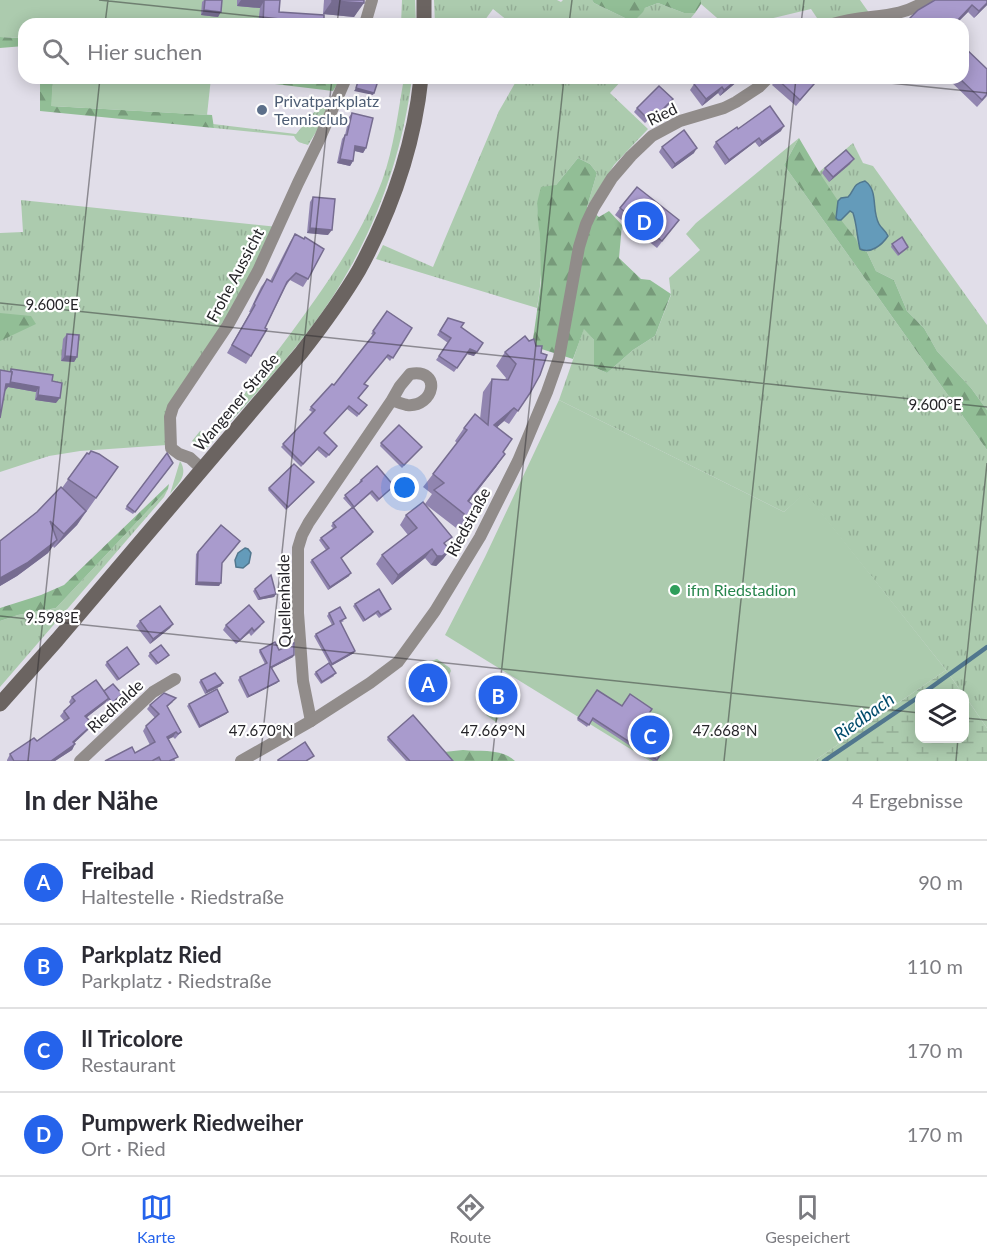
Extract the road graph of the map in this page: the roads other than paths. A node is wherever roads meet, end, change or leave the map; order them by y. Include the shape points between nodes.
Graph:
1 (372, 0) edge
2 (424, 0) edge
3 (927, 0) edge
4 (367, 18) edge
5 (424, 18) edge
6 (853, 18) edge
7 (343, 84) edge
8 (420, 84) edge
9 (762, 84) edge
10 (594, 207) joint
11 (392, 400) dead end
12 (202, 469) junction
13 (175, 679) dead end
14 (0, 704) edge
15 (311, 721) junction
16 (80, 761) edge
17 (241, 761) edge

1 - 4 street
2 - 5 main road
3 - 6 street via 902,12
7 - 12 street, Frohe Aussicht via 258,271 228,325 173,407 171,448
8 - 12 main road, Wangener Straße via 398,180 358,271 301,353
9 - 10 street, Ried via 724,108 652,136 612,178
10 - 15 street, Riedstraße via 579,247 559,358 518,461 480,537 398,663
11 - 15 street, Quellenhalde via 309,522 298,548 303,681
12 - 14 main road, Wangener Straße
13 - 16 street, Riedhalde via 153,692
15 - 17 street, Riedstraße

